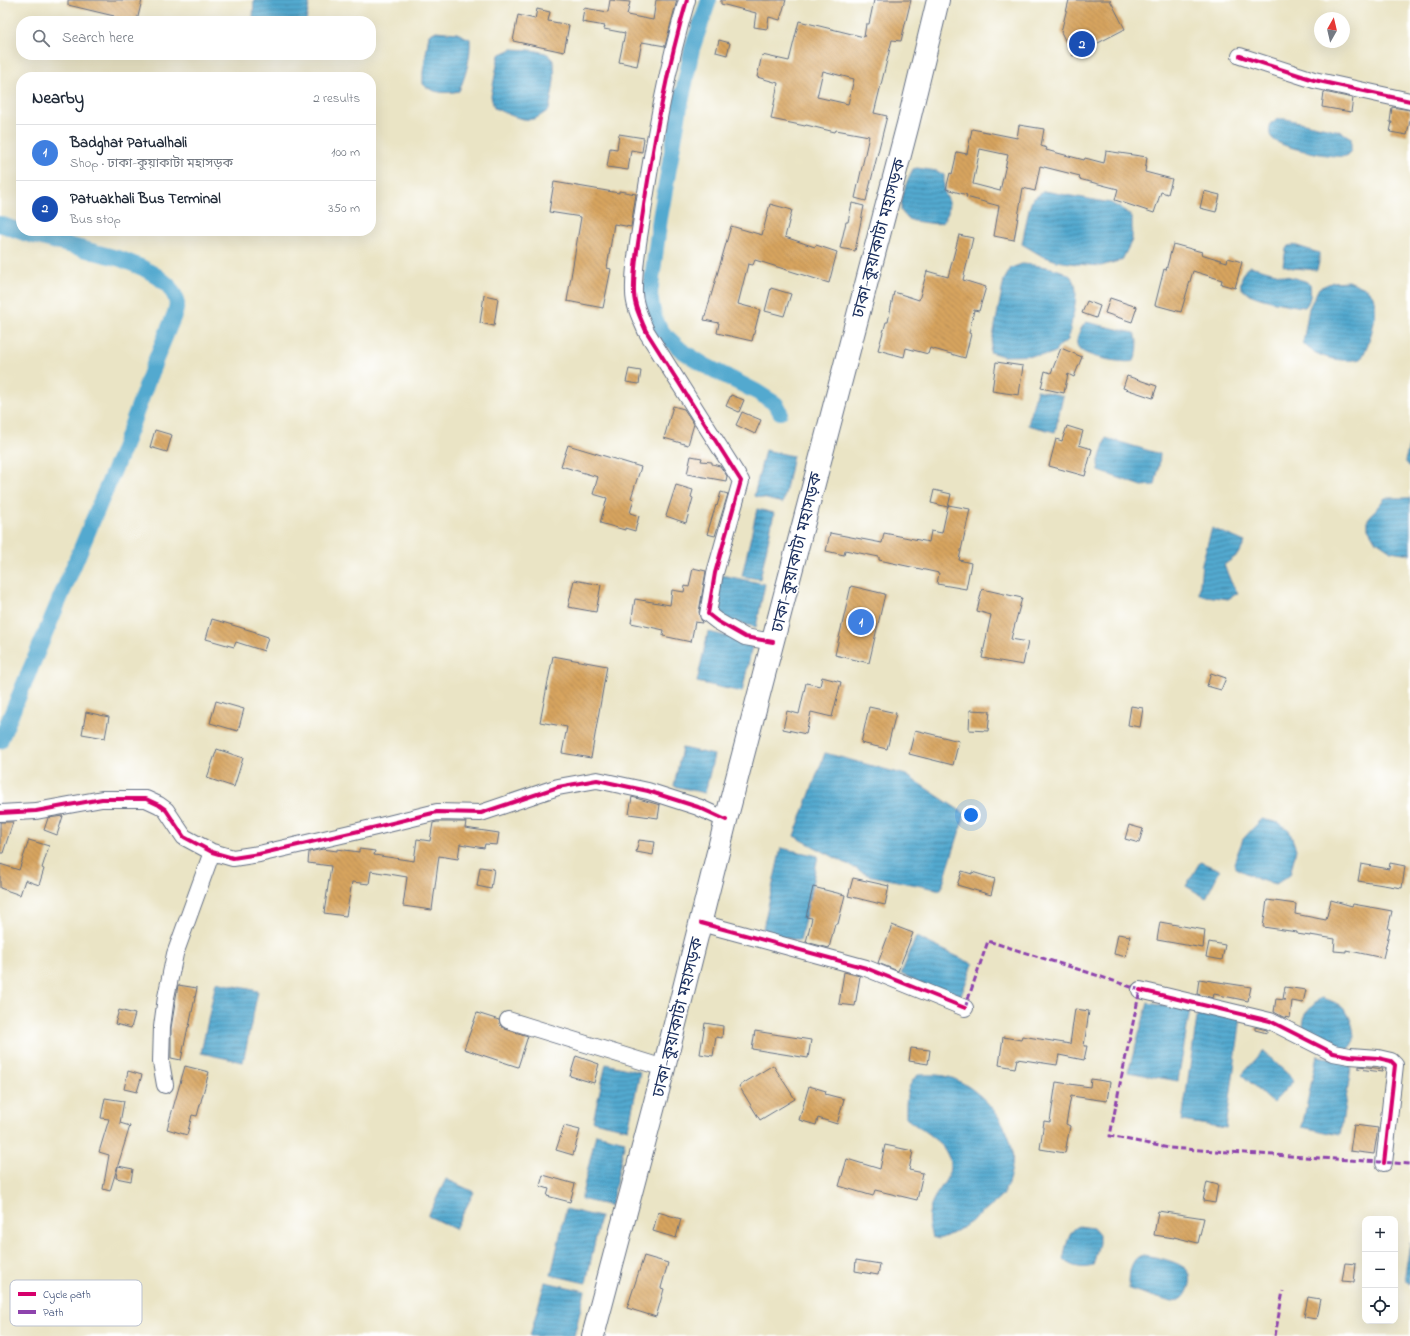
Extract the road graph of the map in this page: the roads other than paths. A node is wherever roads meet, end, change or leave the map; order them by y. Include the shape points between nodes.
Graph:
1 (687, 0) edge
2 (938, 0) edge
3 (1240, 56) dead end
4 (1410, 101) edge
5 (773, 642) junction
6 (0, 813) edge
7 (726, 820) junction
8 (212, 852) junction
9 (701, 923) junction
10 (1140, 990) dead end
11 (965, 1008) dead end
12 (508, 1020) dead end
13 (664, 1068) junction
14 (165, 1085) dead end
15 (1384, 1163) dead end
16 (593, 1336) edge

1 - 5 street via 676,38 653,147 635,267 634,294 646,331 741,482 715,573 708,614 716,622 745,637
2 - 5 main road, ঢাকা-কুয়াকাটা মহাসড়ক
3 - 4 street via 1314,80
5 - 7 main road, ঢাকা-কুয়াকাটা মহাসড়ক
6 - 8 street via 36,811 102,799 146,800 166,810 184,837
7 - 8 street via 698,807 648,791 597,780 558,787 481,813 437,812 233,858
7 - 9 main road, ঢাকা-কুয়াকাটা মহাসড়ক
8 - 14 street via 175,954 169,983 162,1027 161,1062
9 - 11 street via 866,968
9 - 13 main road, ঢাকা-কুয়াকাটা মহাসড়ক
10 - 15 street via 1270,1021 1333,1052 1391,1061 1395,1065
12 - 13 street
13 - 16 main road, ঢাকা-কুয়াকাটা মহাসড়ক

